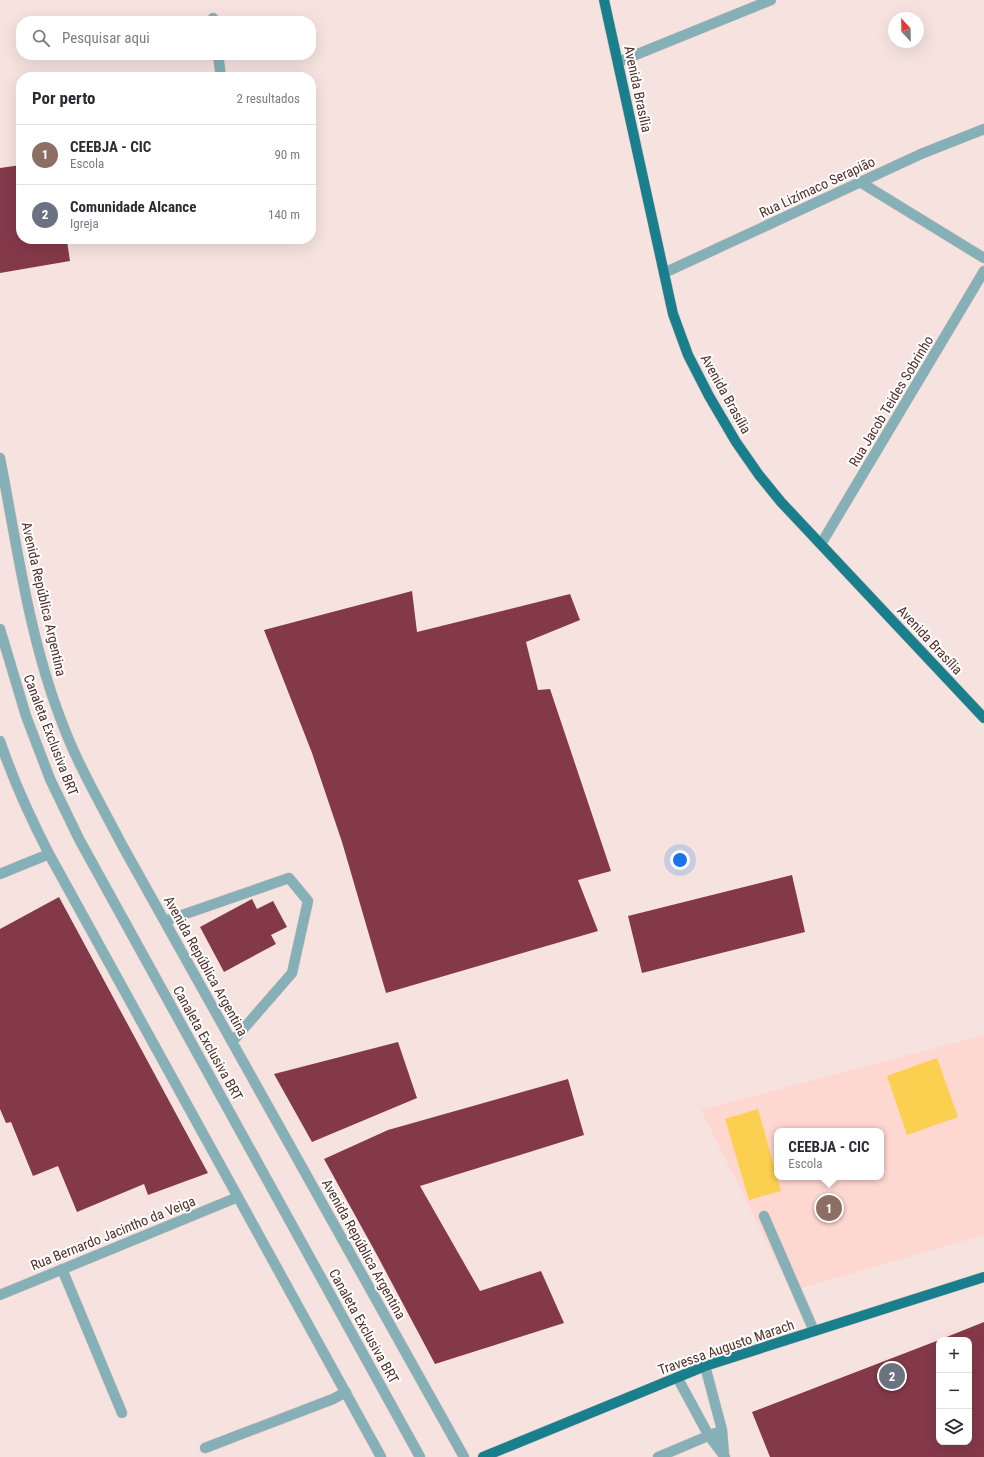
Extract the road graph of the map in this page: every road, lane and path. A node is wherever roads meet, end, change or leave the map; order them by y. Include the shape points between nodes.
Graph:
1 (604, 0) edge
2 (771, 0) edge
3 (219, 60) edge
4 (618, 62) junction
5 (220, 72) edge
6 (984, 129) edge
7 (860, 182) junction
8 (984, 258) edge
9 (984, 271) edge
10 (664, 273) junction
11 (0, 458) edge
12 (821, 544) junction
13 (0, 629) edge
14 (984, 718) edge
15 (0, 741) edge
16 (49, 854) junction
17 (0, 874) edge
18 (165, 921) junction
19 (232, 1042) junction
20 (238, 1197) junction
21 (764, 1216) dead end
22 (62, 1269) junction
23 (984, 1277) edge
24 (0, 1295) edge
25 (814, 1331) junction
26 (705, 1366) junction
27 (677, 1377) junction
28 (346, 1392) junction
29 (122, 1413) dead end
30 (722, 1430) junction
31 (708, 1436) junction
32 (205, 1448) dead end
33 (725, 1456) edge
34 (381, 1457) edge
35 (420, 1457) edge
36 (464, 1457) edge
37 (482, 1457) edge
38 (658, 1457) edge

1 - 4 main road, Avenida Brasília
2 - 4 street
3 - 5 street
4 - 10 main road, Avenida Brasília
6 - 7 street, Rua Lizímaco Serapião
7 - 8 street
7 - 10 street, Rua Lizímaco Serapião
9 - 12 street, Rua Jacob Teides Sobrinho
10 - 12 main road, Avenida Brasília via 673,314 688,355 709,396 759,475
11 - 18 street, Avenida República Argentina via 39,654 61,721 91,786
12 - 14 main road, Avenida Brasília
13 - 35 street, Canaleta Exclusiva BRT via 26,716 50,779 79,839
15 - 16 street via 30,818
16 - 17 street
16 - 20 street
18 - 19 street, Avenida República Argentina
18 - 19 street via 289,878 308,901 292,973
19 - 36 street, Avenida República Argentina
20 - 22 street, Rua Bernardo Jacintho da Veiga
20 - 28 street
21 - 25 street
22 - 24 street, Rua Bernardo Jacintho da Veiga
22 - 29 street
23 - 25 main road, Travessa Augusto Marach
25 - 26 main road, Travessa Augusto Marach
26 - 27 main road, Travessa Augusto Marach
26 - 30 street
27 - 31 street
27 - 37 main road, Travessa Augusto Marach
28 - 32 street
28 - 34 street
30 - 31 street
30 - 33 street
31 - 33 street
31 - 38 street

